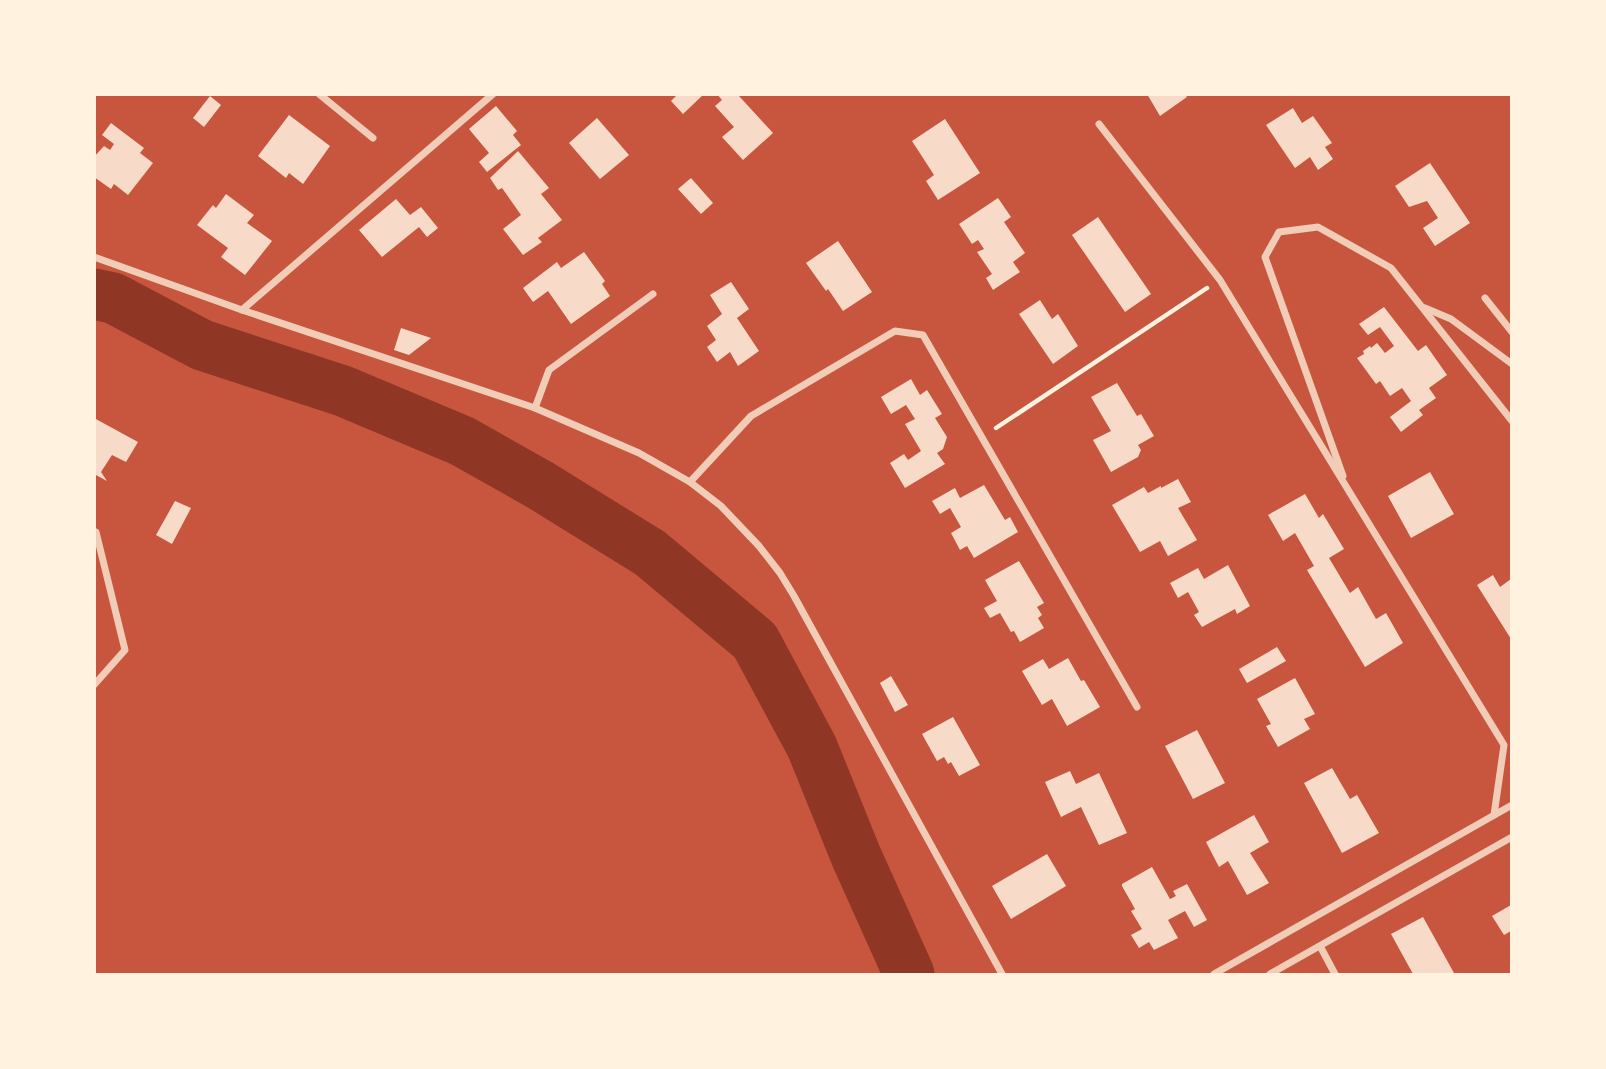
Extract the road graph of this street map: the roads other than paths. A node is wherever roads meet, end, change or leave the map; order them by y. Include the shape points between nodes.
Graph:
1 (319, 94) edge
2 (494, 94) edge
3 (1099, 124) dead end
4 (373, 138) dead end
5 (94, 257) edge
6 (653, 294) dead end
7 (1485, 298) dead end
8 (1421, 306) junction
9 (242, 310) junction
10 (1511, 332) edge
11 (1511, 364) edge
12 (535, 408) junction
13 (1511, 421) edge
14 (690, 482) junction
15 (1348, 490) junction
16 (96, 533) dead end
17 (94, 685) edge
18 (1137, 707) dead end
19 (1511, 806) edge
20 (1494, 815) junction
21 (1511, 837) edge
22 (1320, 946) junction
23 (1002, 975) edge
24 (1214, 975) edge
25 (1270, 975) edge
26 (1335, 975) edge

1 - 4 street
2 - 9 street
3 - 15 street via 1220,280
5 - 9 street
6 - 12 street via 549,370
7 - 10 street
8 - 11 street via 1451,319
8 - 13 street
8 - 15 street via 1391,268 1318,226 1279,232 1265,257
9 - 12 street
12 - 14 street via 639,453
14 - 18 street via 751,416 895,331 923,335
14 - 23 street via 742,527 780,573
15 - 20 street via 1504,745
16 - 17 street via 125,650
19 - 20 street
20 - 24 street
21 - 22 street
22 - 25 street
22 - 26 street

